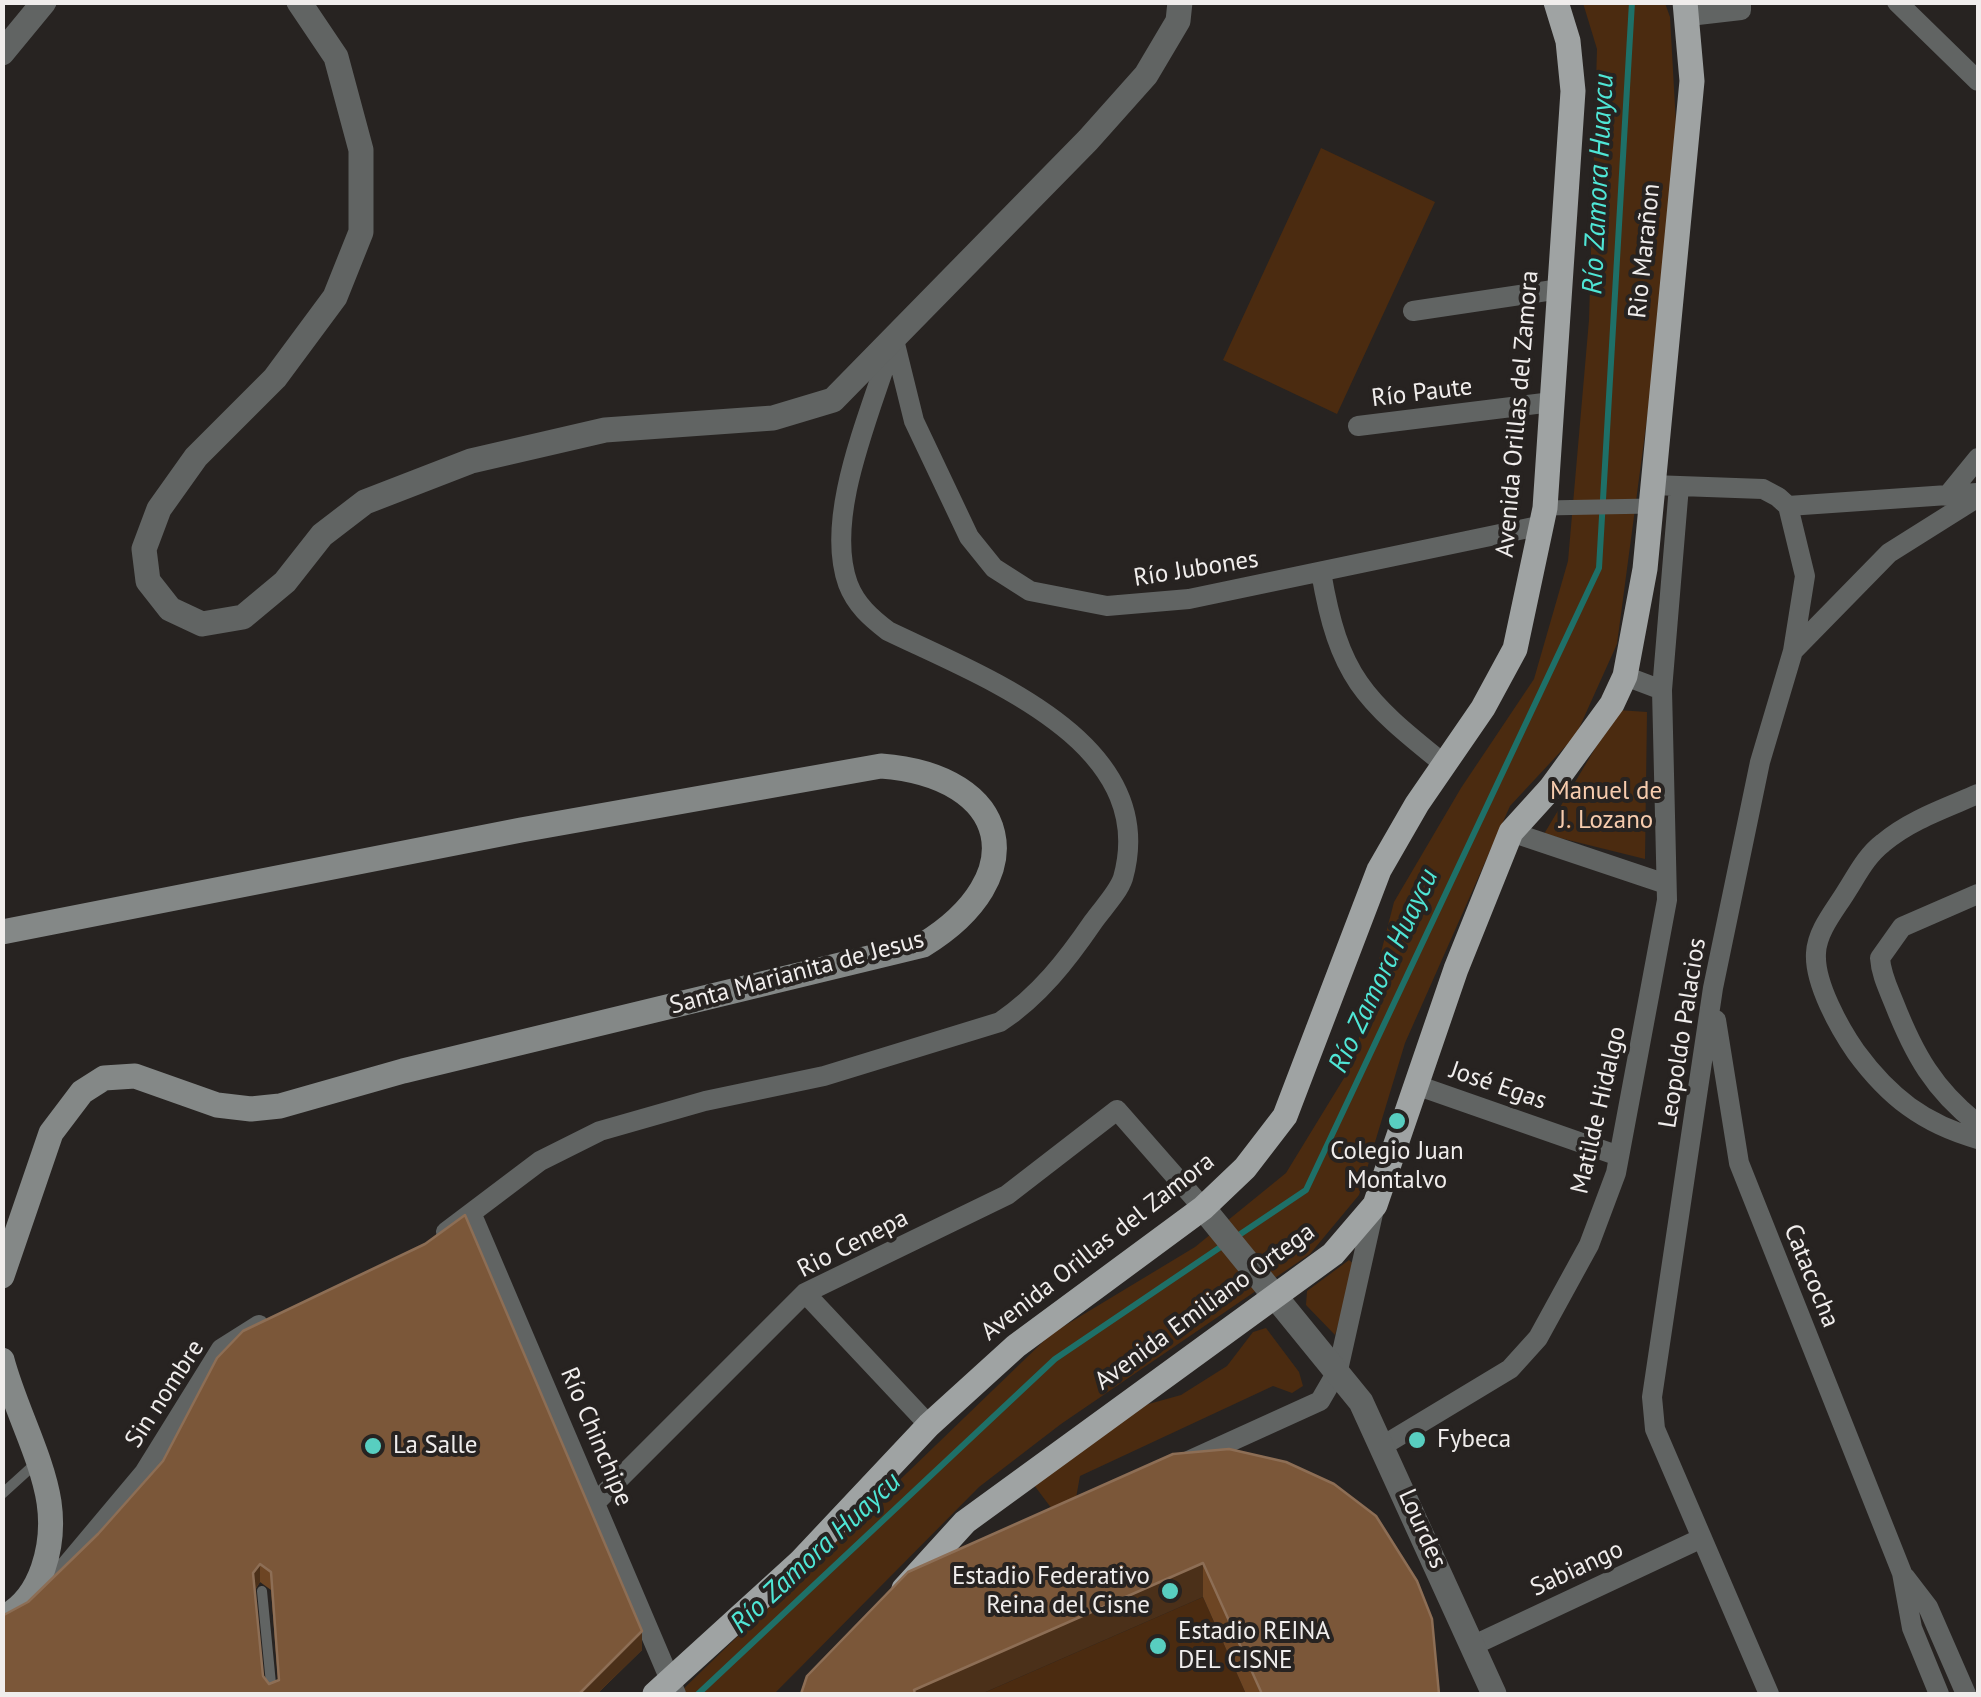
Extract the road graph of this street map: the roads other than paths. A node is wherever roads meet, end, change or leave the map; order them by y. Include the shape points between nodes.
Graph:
1 (44, 2) edge
2 (299, 2) edge
3 (1180, 2) edge
4 (1556, 2) edge
5 (1741, 2) edge
6 (1896, 2) edge
7 (1687, 9) edge
8 (2, 53) edge
9 (1978, 81) edge
10 (1560, 289) junction
11 (1413, 311) dead end
12 (894, 338) junction
13 (1552, 402) junction
14 (1358, 426) dead end
15 (1978, 458) edge
16 (1679, 486) junction
17 (1978, 495) edge
18 (1652, 496) junction
19 (1948, 496) junction
20 (1788, 506) junction
21 (1544, 516) junction
22 (1322, 572) junction
23 (1793, 652) junction
24 (1626, 676) junction
25 (1662, 690) junction
26 (1444, 764) junction
27 (1978, 794) edge
28 (1511, 832) junction
29 (1666, 884) junction
30 (1978, 894) edge
31 (2, 932) edge
32 (1714, 988) junction
33 (1416, 1085) junction
34 (1978, 1124) edge
35 (1978, 1139) edge
36 (1619, 1156) junction
37 (1375, 1205) junction
38 (472, 1215) junction
39 (1210, 1216) junction
40 (432, 1241) edge
41 (2, 1276) edge
42 (1268, 1288) junction
43 (805, 1293) junction
44 (274, 1318) edge
45 (2, 1360) edge
46 (1338, 1370) junction
47 (6, 1390) edge
48 (929, 1425) junction
49 (1384, 1445) junction
50 (36, 1463) junction
51 (1162, 1473) edge
52 (2, 1494) edge
53 (598, 1501) junction
54 (1702, 1538) junction
55 (950, 1572) edge
56 (1902, 1573) junction
57 (38, 1582) junction
58 (262, 1590) dead end
59 (890, 1604) joint
60 (2, 1618) edge
61 (1474, 1645) junction
62 (667, 1690) edge
63 (272, 1694) edge
64 (1494, 1694) edge
65 (1769, 1694) edge
66 (1939, 1694) edge
67 (1966, 1694) edge

1 - 8 street
2 - 12 street via 336,56 361,150 361,232 335,297 275,378 196,457 159,509 144,550 148,582 170,610 202,624 243,616 284,582 322,535 365,502 471,461 605,430 773,418 833,400
3 - 12 street via 1178,21 1146,75
4 - 10 main road, Avenida Orillas del Zamora via 1573,91
5 - 7 street via 1741,10
6 - 9 street
7 - 18 main road, Rio Marañon via 1692,82
10 - 11 street
10 - 13 main road, Avenida Orillas del Zamora
12 - 22 street, Río Jubones via 914,422 948,500 994,568 1030,591 1106,606 1144,604
12 - 38 street via 844,503 840,548 848,584 862,610 888,631 1064,724 1103,764 1121,799 1128,838 1122,881 1065,963 1000,1022 824,1076 600,1131 565,1146
13 - 14 street, Río Paute
13 - 21 main road, Avenida Orillas del Zamora
15 - 19 street
16 - 18 street
16 - 20 street via 1763,489
16 - 25 street, Matilde Hidalgo
17 - 19 street
17 - 23 street via 1890,553
18 - 21 street
18 - 24 main road, Avenida Emiliano Ortega
19 - 20 street
20 - 23 street, Leopoldo Palacios via 1805,576
21 - 22 street, Río Jubones
21 - 26 main road, Avenida Orillas del Zamora via 1516,649
22 - 26 street via 1339,652 1355,682 1388,720
23 - 32 street, Leopoldo Palacios via 1760,762
24 - 25 street
24 - 28 main road, Avenida Emiliano Ortega via 1550,790
25 - 29 street, Matilde Hidalgo
26 - 39 main road, Avenida Orillas del Zamora via 1379,870 1285,1116
27 - 35 street via 1882,842 1830,918 1816,953 1847,1040 1883,1088 1948,1130
28 - 29 street
28 - 33 main road, Avenida Emiliano Ortega
29 - 36 street, Matilde Hidalgo
30 - 34 street via 1902,927 1880,958 1927,1076
31 - 41 main road, Santa Marianita de Jesus via 882,766 941,776 966,792 986,814 994,846 992,873 975,906 923,944 280,1106 217,1105 135,1076 104,1078 82,1092 51,1133
32 - 54 street, Leopoldo Palacios via 1652,1398 1655,1429
32 - 56 street, Catacocha via 1738,1163
33 - 36 street, José Egas
33 - 37 main road, Avenida Emiliano Ortega
36 - 49 street, Matilde Hidalgo via 1589,1246 1538,1338 1510,1369
37 - 42 main road, Avenida Emiliano Ortega via 1333,1254
37 - 46 street
38 - 40 street
38 - 53 street, Río Chinchipe
39 - 42 street, Lourdes
39 - 43 street, Rio Cenepa via 1117,1110 1007,1195
39 - 48 main road, Avenida Orillas del Zamora via 1016,1346
42 - 46 street, Lourdes
42 - 59 main road, Avenida Emiliano Ortega via 966,1522
43 - 48 street
43 - 53 street, Rio Cenepa
44 - 57 street, Sin nombre via 220,1350 144,1473 66,1566
45 - 47 main road
46 - 49 street, Lourdes
46 - 51 street via 1320,1401
47 - 50 main road
48 - 62 main road, Avenida Orillas del Zamora
49 - 61 street, Lourdes
50 - 52 lane
50 - 57 main road via 48,1502 47,1554
53 - 62 street, Río Chinchipe
54 - 61 street, Sabiango
54 - 65 street, Leopoldo Palacios
55 - 59 street, Avenida Emiliano Ortega
56 - 66 street, Catacocha via 1912,1628
56 - 67 street, Catacocha via 1928,1607
57 - 60 main road via 23,1606
58 - 63 lane
61 - 64 street, Lourdes

